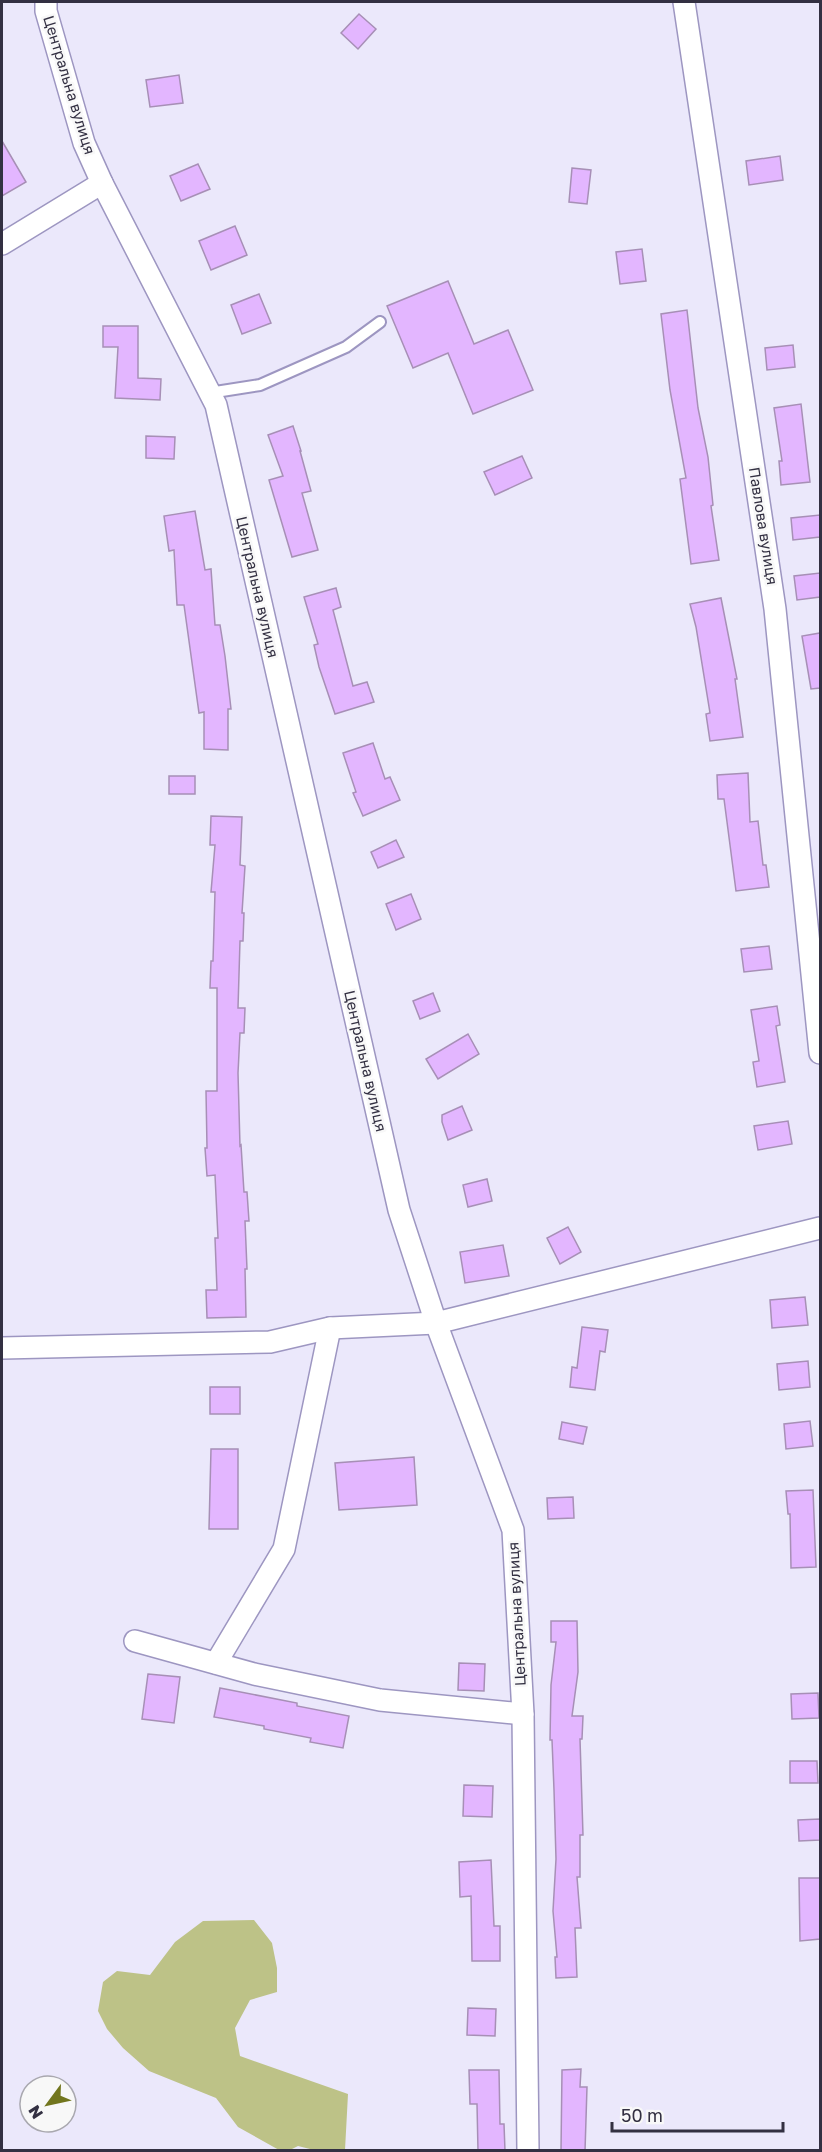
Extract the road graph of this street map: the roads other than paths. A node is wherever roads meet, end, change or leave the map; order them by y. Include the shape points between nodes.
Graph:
1 (46, 2) edge
2 (684, 2) edge
3 (102, 183) junction
4 (2, 244) edge
5 (380, 322) dead end
6 (209, 393) junction
7 (820, 1053) edge
8 (820, 1228) edge
9 (436, 1323) junction
10 (330, 1328) junction
11 (2, 1348) edge
12 (135, 1641) dead end
13 (216, 1663) junction
14 (523, 1714) junction
15 (528, 2151) edge

1 - 3 street, Центральна вулиця via 84,143
2 - 7 street, Павлова вулиця via 775,609
3 - 4 street
3 - 6 street, Центральна вулиця
5 - 6 lane via 346,347 260,385
6 - 9 street, Центральна вулиця via 216,405 399,1210
8 - 9 street
9 - 10 street
9 - 14 street, Центральна вулиця via 513,1530
10 - 11 street via 270,1342
10 - 13 street via 284,1549
12 - 13 street
13 - 14 street via 380,1700
14 - 15 street, Центральна вулиця

